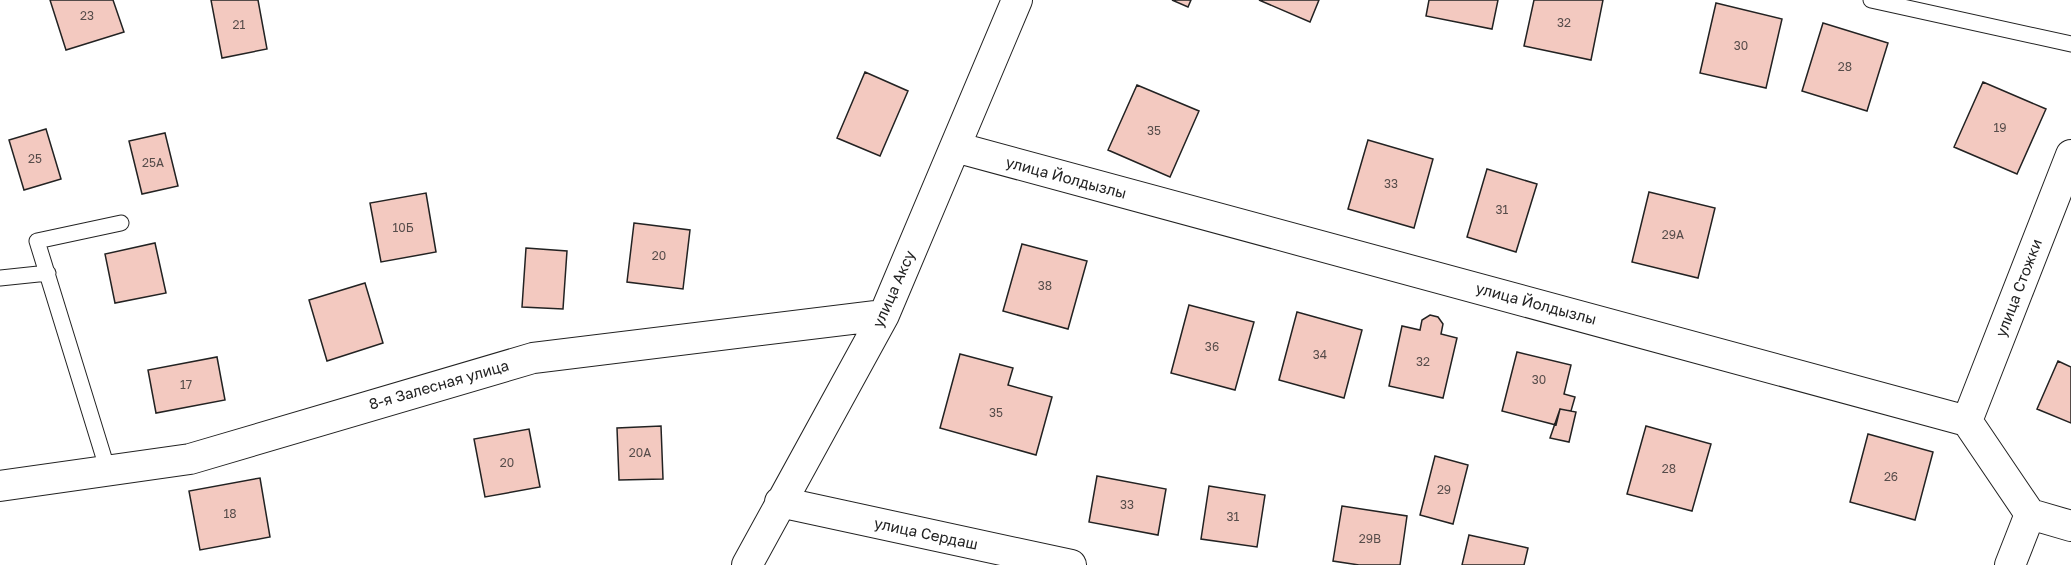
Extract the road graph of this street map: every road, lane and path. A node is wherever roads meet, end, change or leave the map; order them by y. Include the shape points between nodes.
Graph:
1 (1017, 0) edge
2 (1871, 0) edge
3 (2071, 44) edge
4 (955, 147) junction
5 (2071, 155) edge
6 (121, 223) dead end
7 (48, 273) junction
8 (0, 278) edge
9 (884, 315) junction
10 (1967, 421) junction
11 (108, 471) junction
12 (0, 486) edge
13 (780, 502) junction
14 (2030, 514) junction
15 (2071, 526) edge
16 (747, 565) edge
17 (1071, 565) edge
18 (2010, 565) edge

1 - 4 street, улица Аксу
2 - 3 lane
4 - 9 street, улица Аксу
4 - 10 street, улица Йолдызлы
5 - 10 street, улица Стожки
6 - 7 lane via 37,242
7 - 8 lane
7 - 11 lane
9 - 11 street, 8-я Залесная улица via 533,358 190,459
9 - 13 street, улица Аксу
10 - 14 street
11 - 12 street, 8-я Залесная улица
13 - 16 street, улица Аксу
13 - 17 street, улица Сердаш
14 - 15 street
14 - 18 street

